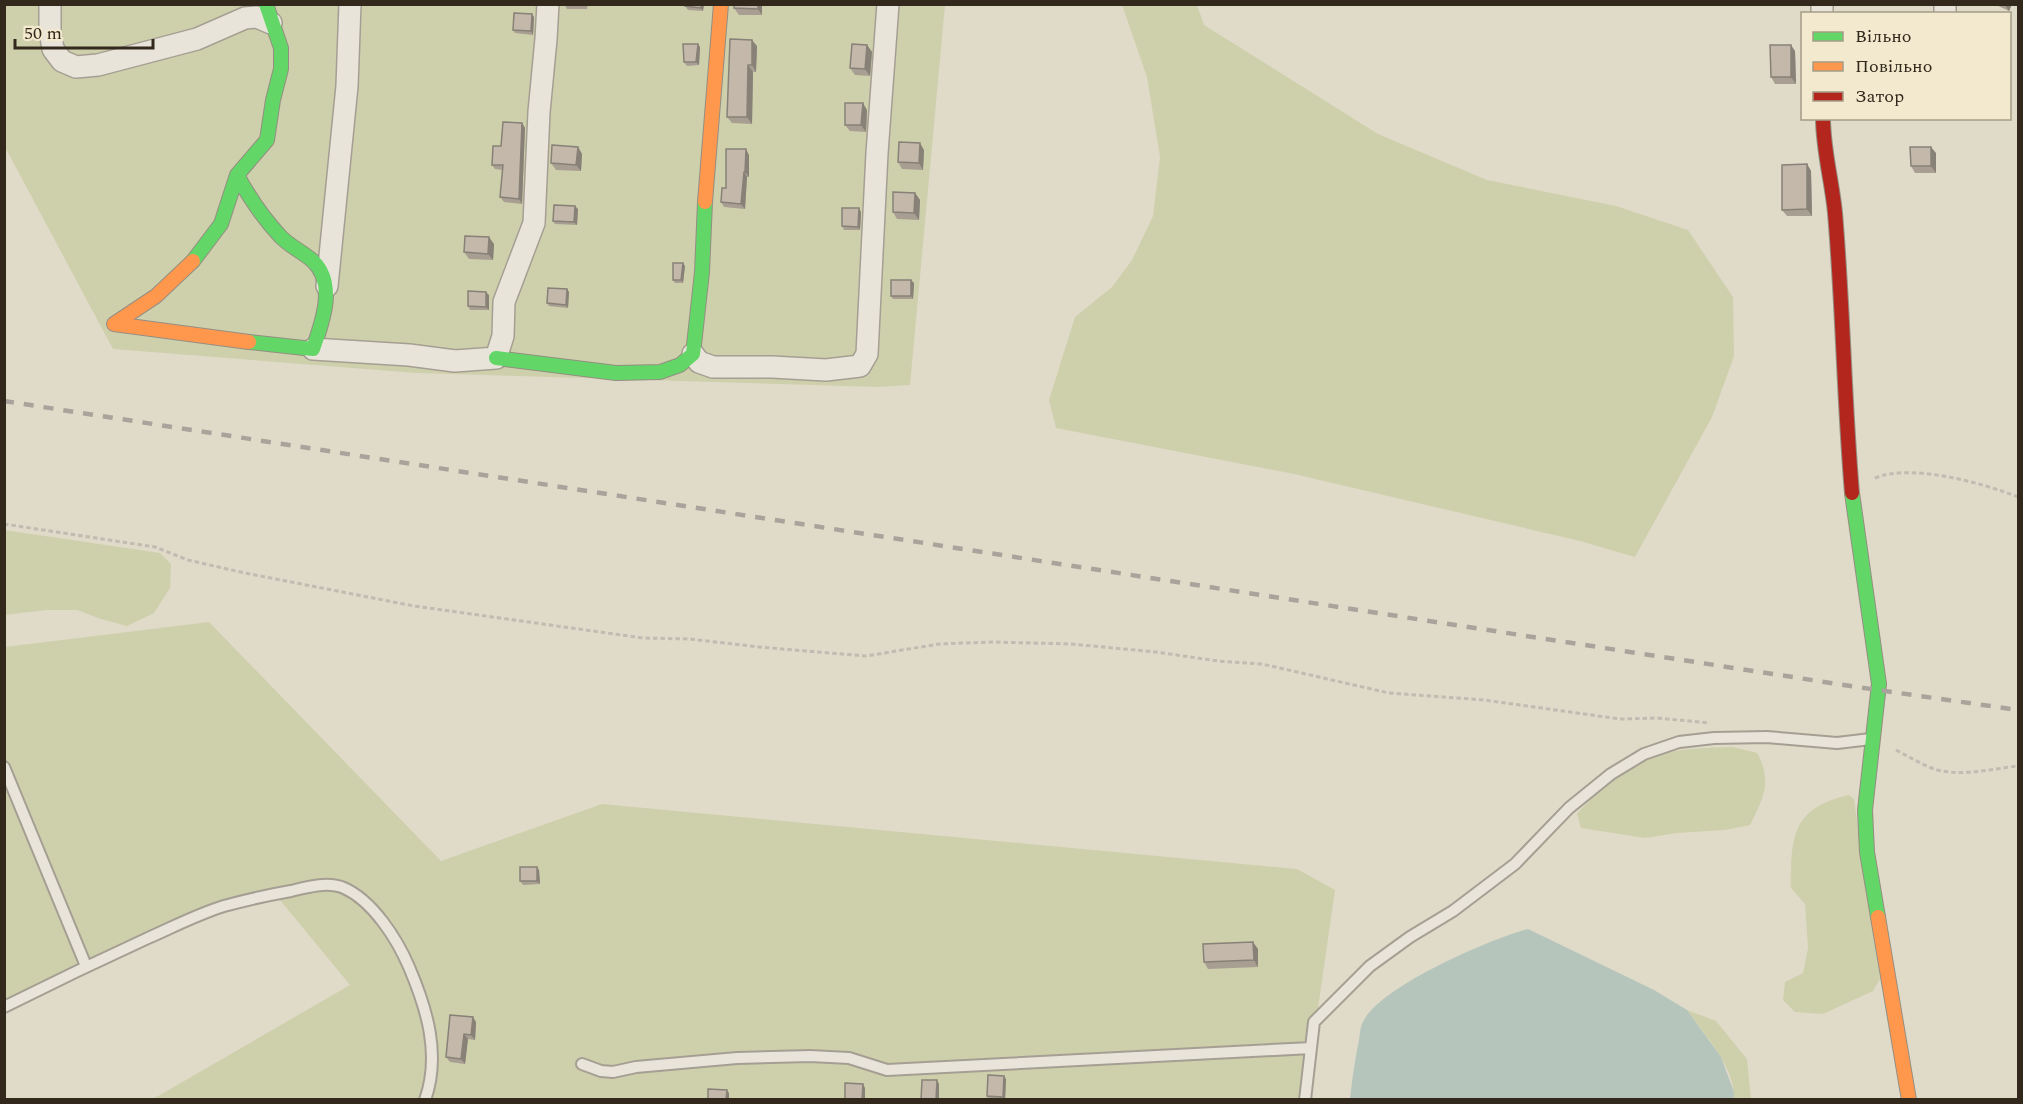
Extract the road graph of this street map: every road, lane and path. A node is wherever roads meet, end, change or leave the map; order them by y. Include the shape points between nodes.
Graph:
1 (50, 4) edge
2 (350, 4) edge
3 (548, 4) edge
4 (722, 4) edge
5 (888, 4) edge
6 (269, 14) edge
7 (1823, 120) edge
8 (237, 176) junction
9 (327, 286) junction
10 (313, 349) junction
11 (693, 354) junction
12 (496, 358) junction
13 (1852, 495) junction
14 (2019, 497) edge
15 (4, 524) edge
16 (1719, 725) dead end
17 (1874, 739) junction
18 (2019, 766) edge
19 (4, 767) edge
20 (86, 966) junction
21 (4, 1007) edge
22 (1311, 1048) junction
23 (582, 1064) dead end
24 (425, 1100) edge
25 (1305, 1100) edge
26 (1909, 1100) edge

1 - 6 street via 54,49 62,61 76,66 98,65 186,43 245,18
2 - 9 street via 347,86
3 - 12 street via 534,223 504,302
4 - 11 street
5 - 11 street via 867,354 860,366 826,370 713,367 699,362
6 - 8 street via 281,48 281,69 267,140
7 - 13 street via 1835,212
8 - 9 street via 281,238 315,263
8 - 10 street via 221,224 192,263 156,296 114,324
9 - 10 street
10 - 12 street via 455,360
11 - 12 street via 680,365 660,372 616,373
13 - 14 path via 1877,476 1921,472 1991,486
13 - 17 street via 1880,684
15 - 16 path via 155,548 245,573 414,606 643,638 866,656 939,644 1071,644 1262,664 1389,693
17 - 18 path via 1937,770
17 - 22 lane via 1837,743 1767,737 1714,738 1679,742 1644,754 1611,774 1569,808 1515,864 1370,966 1314,1022
17 - 26 street via 1865,810 1867,852
19 - 20 lane
20 - 21 lane
20 - 24 lane via 222,907 314,886 344,887 384,922 414,978 434,1054
22 - 23 lane via 887,1070 849,1058 810,1056 737,1058 614,1072
22 - 25 lane

